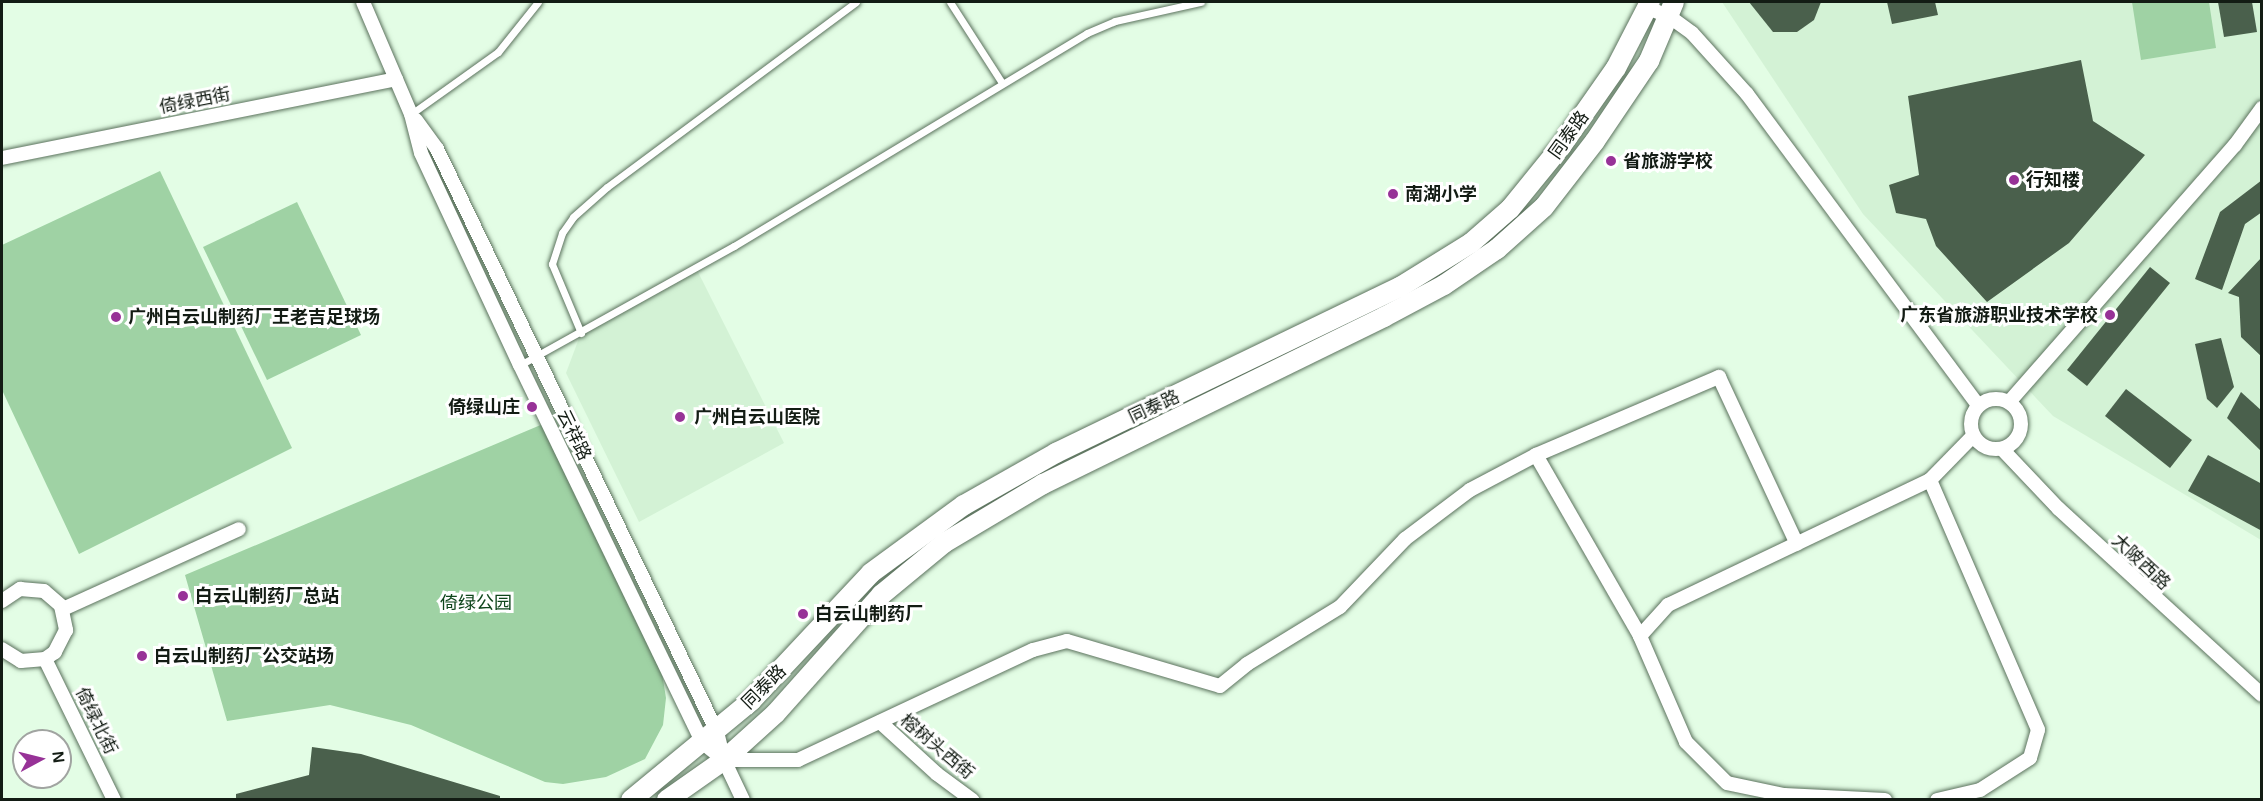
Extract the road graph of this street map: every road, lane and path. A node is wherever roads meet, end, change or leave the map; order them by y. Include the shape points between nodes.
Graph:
1 (363, 2) edge
2 (538, 2) edge
3 (856, 2) edge
4 (950, 2) edge
5 (1202, 2) edge
6 (1649, 5) edge
7 (1672, 9) edge
8 (396, 79) junction
9 (1002, 83) junction
10 (2262, 108) edge
11 (411, 114) junction
12 (2, 159) edge
13 (581, 333) junction
14 (537, 356) junction
15 (520, 365) junction
16 (2009, 402) junction
17 (1978, 405) junction
18 (1973, 436) junction
19 (2002, 449) junction
20 (1536, 455) junction
21 (1930, 480) junction
22 (239, 529) dead end
23 (1797, 544) junction
24 (2, 601) edge
25 (63, 609) junction
26 (1640, 636) junction
27 (2, 649) edge
28 (45, 659) junction
29 (2262, 695) edge
30 (880, 722) junction
31 (710, 737) junction
32 (724, 760) junction
33 (114, 800) edge
34 (631, 800) edge
35 (667, 800) edge
36 (743, 800) edge
37 (972, 800) edge
38 (1885, 800) edge
39 (1937, 800) edge

1 - 8 street, 云祥路
2 - 11 lane via 498,52
3 - 13 lane via 573,217 562,233 552,264
4 - 9 lane
5 - 9 lane via 1115,21
6 - 7 street
6 - 31 main road, 同泰路 via 1616,68 1549,163 1510,209 1472,243 1373,301 1056,453 964,505 871,573 767,687
7 - 17 street via 1747,94
7 - 32 main road, 同泰路 via 1638,80 1574,170 1544,207 1497,249 1444,285 1394,312 1043,484 944,543 881,595 784,705
8 - 11 street, 云祥路
8 - 12 street, 倚绿西街
9 - 13 lane via 744,241
10 - 16 street via 2235,145
11 - 14 street, 云祥路 via 437,149
11 - 15 street, 云祥路 via 421,153
13 - 14 lane
14 - 15 lane
14 - 31 street, 云祥路
15 - 31 street, 云祥路
16 - 17 street via 1993,399
16 - 19 street via 2020,415 2020,432 2016,440
17 - 18 street via 1971,420
18 - 19 street via 1985,448
18 - 21 street
19 - 29 street, 大陂西路 via 2072,522
20 - 23 street via 1719,377
20 - 26 street
20 - 30 street via 1470,490 1405,539 1340,607 1247,664 1220,686 1066,641 1033,650
21 - 23 street
21 - 39 street via 2038,730 2030,758 1980,790
22 - 25 street
23 - 26 street via 1668,605
24 - 25 street via 20,589 32,588 54,597
25 - 28 street via 66,630 62,642
26 - 38 street via 1686,742 1727,783 1784,795
27 - 28 street via 21,661
28 - 33 street, 倚绿北街
30 - 32 street via 798,760
30 - 37 street, 榕树头西街
31 - 32 street
31 - 34 main road, 同泰路
32 - 35 main road, 同泰路
32 - 36 street

